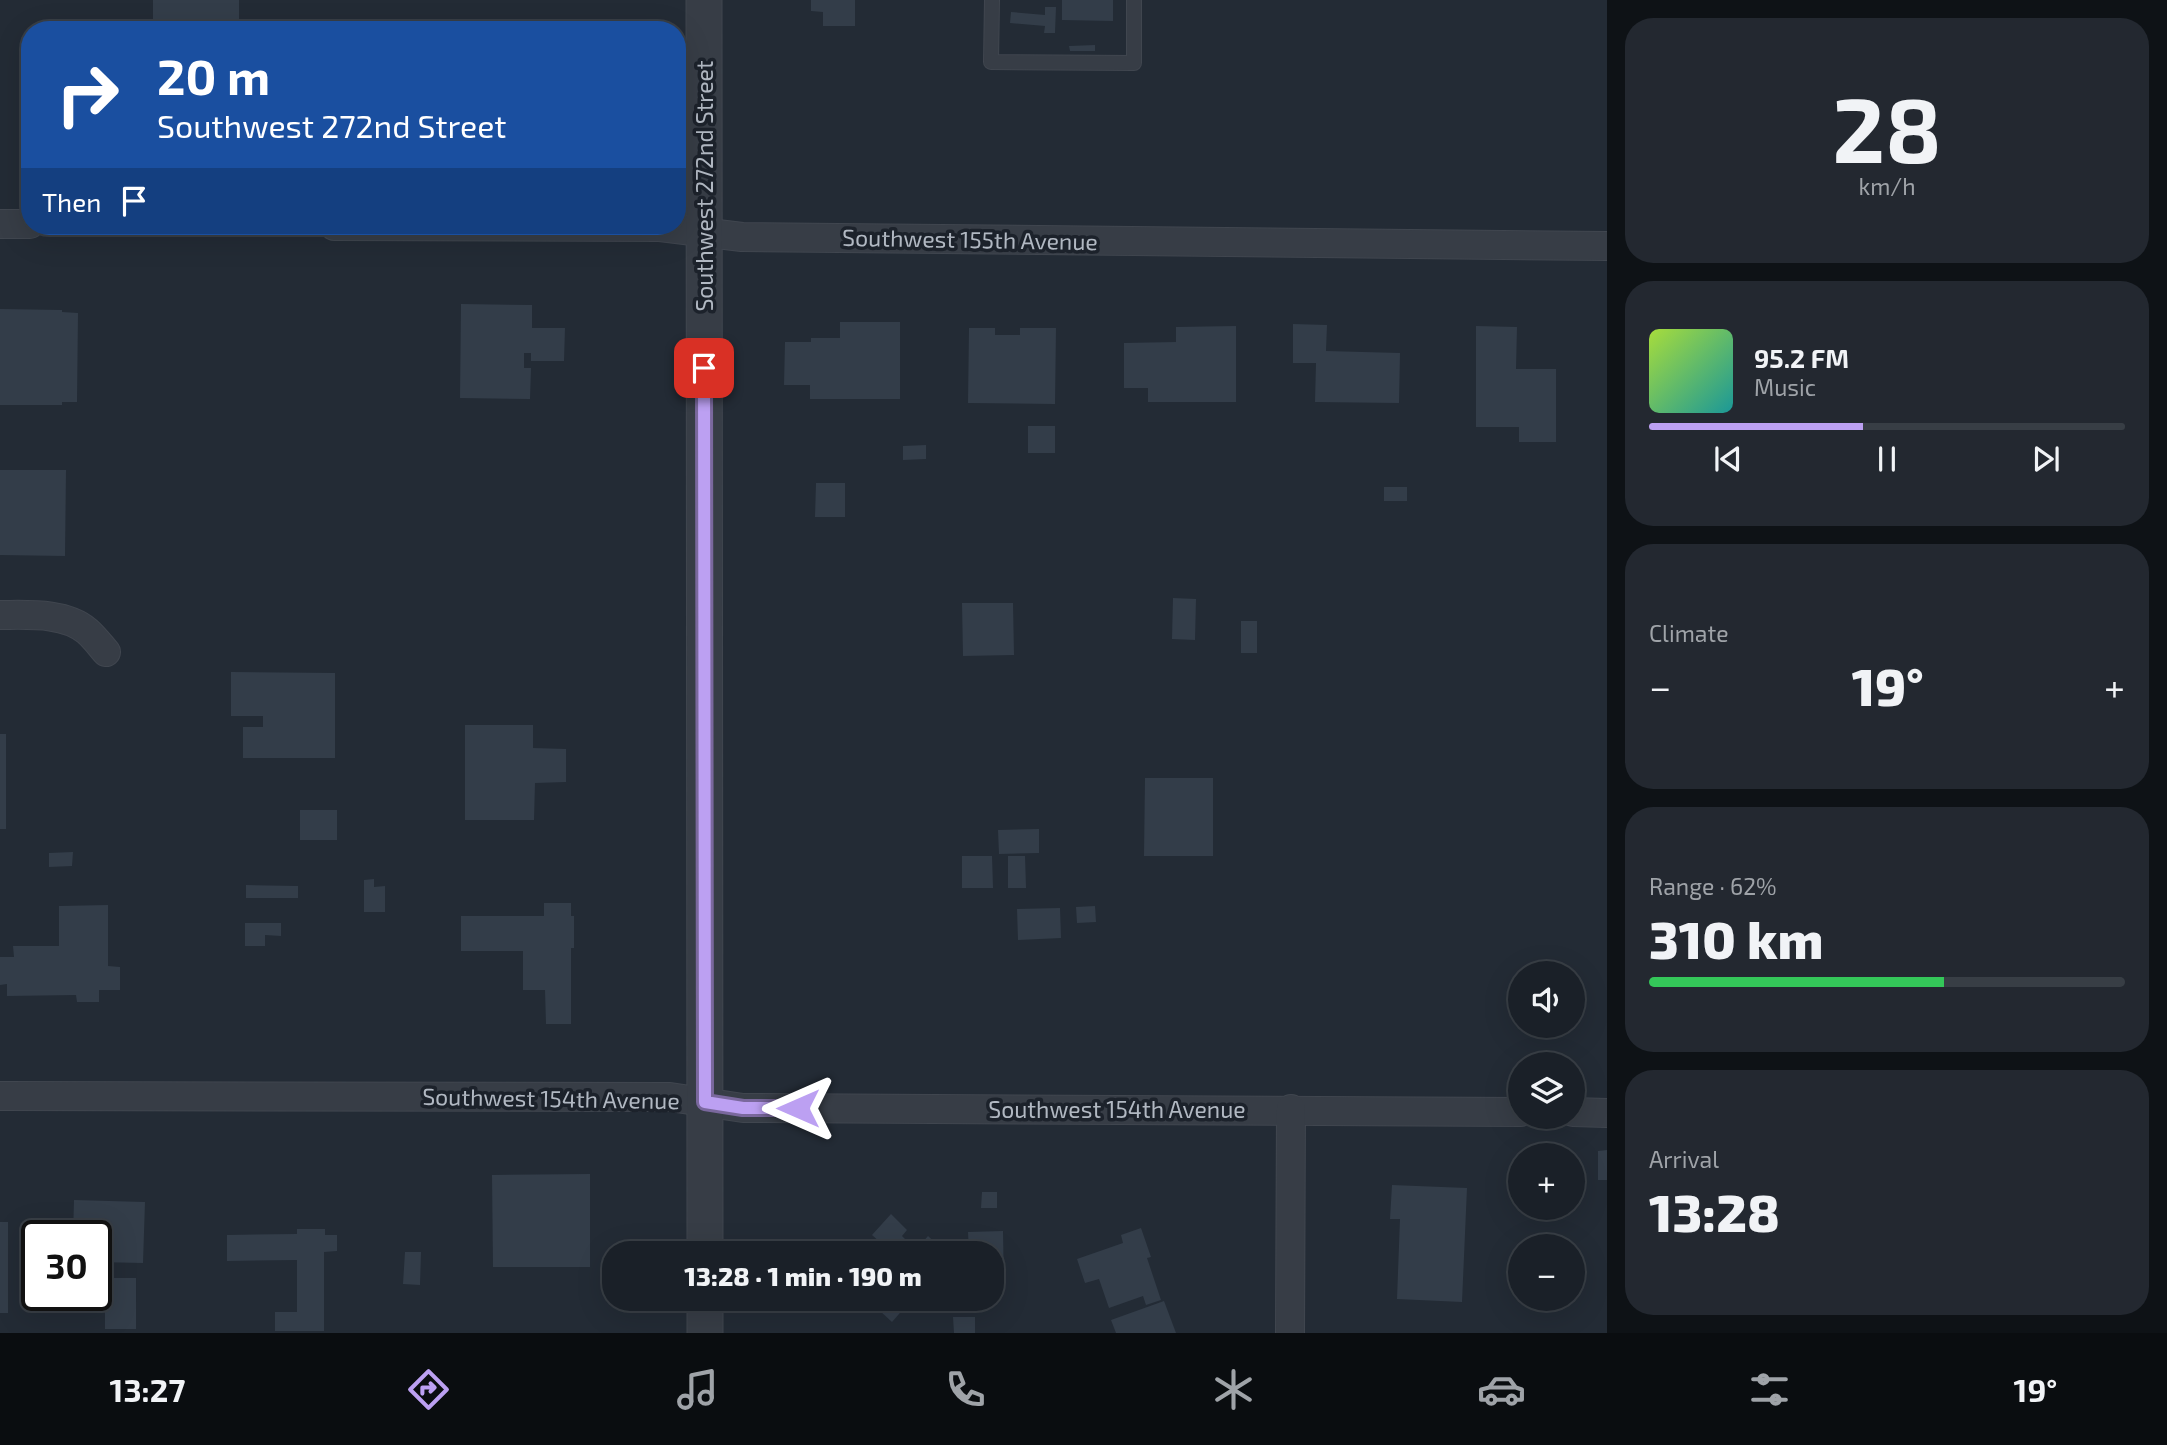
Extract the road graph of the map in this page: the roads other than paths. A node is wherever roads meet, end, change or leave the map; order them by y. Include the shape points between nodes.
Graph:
1 (704, 0) edge
2 (992, 0) edge
3 (1134, 0) edge
4 (0, 224) edge
5 (21, 224) edge
6 (686, 230) edge
7 (704, 232) junction
8 (1607, 246) edge
9 (0, 615) edge
10 (106, 652) dead end
11 (0, 1096) edge
12 (705, 1102) junction
13 (1291, 1109) junction
14 (1508, 1112) edge
15 (1585, 1112) edge
16 (1607, 1113) edge
17 (705, 1241) edge
18 (705, 1311) edge
19 (705, 1333) edge
20 (1290, 1333) edge

1 - 7 street, Southwest 272nd Street
2 - 3 lane via 991,62 1134,63
4 - 5 street
6 - 7 street, Southwest 155th Avenue
7 - 8 street, Southwest 155th Avenue via 743,237
7 - 12 street, Southwest 272nd Street
9 - 10 street via 69,621 86,629
11 - 12 street, Southwest 154th Avenue via 670,1097
12 - 13 street, Southwest 154th Avenue via 757,1108
12 - 17 street, Southwest 272nd Street
13 - 14 street, Southwest 154th Avenue
13 - 20 street
15 - 16 street
18 - 19 street

